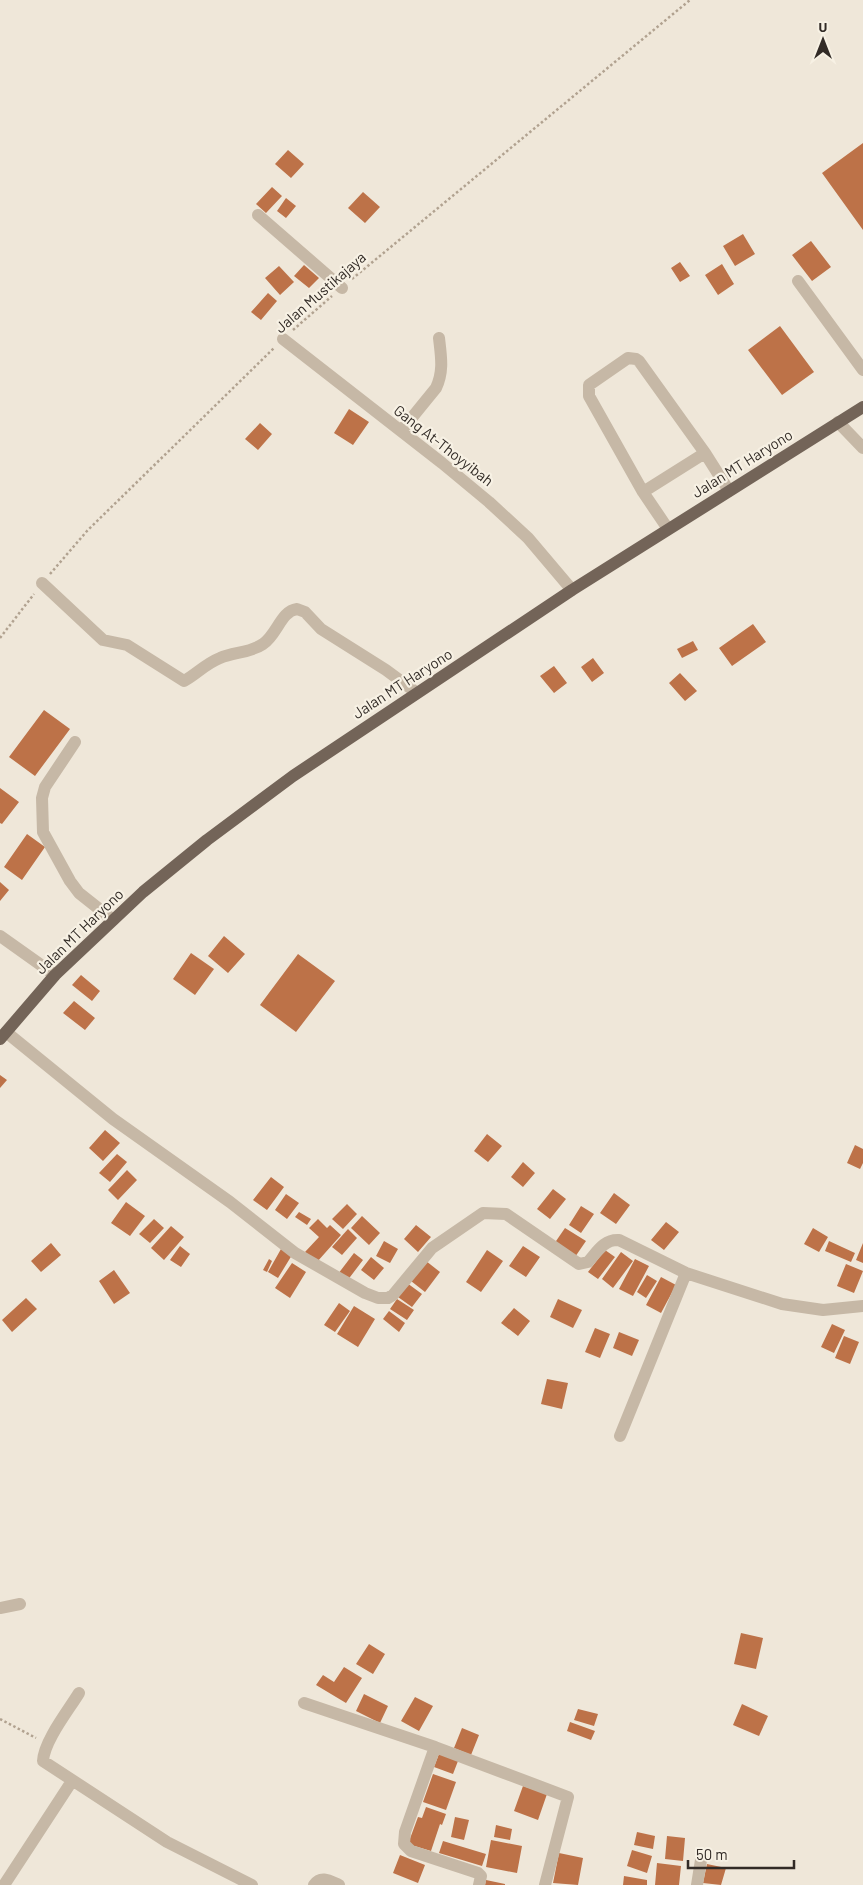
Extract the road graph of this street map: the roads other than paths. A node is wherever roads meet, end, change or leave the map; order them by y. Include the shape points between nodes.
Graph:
1 (258, 215) dead end
2 (798, 280) dead end
3 (342, 288) road end
4 (439, 338) dead end
5 (283, 339) road end
6 (863, 370) edge
7 (863, 406) edge
8 (838, 422) junction
9 (401, 431) junction
10 (863, 448) edge
11 (704, 453) junction
12 (729, 491) junction
13 (643, 492) junction
14 (668, 529) junction
15 (42, 583) road end
16 (572, 590) junction
17 (417, 693) junction
18 (75, 742) dead end
19 (113, 920) junction
20 (0, 936) edge
21 (55, 975) junction
22 (3, 1036) edge
23 (686, 1273) junction
24 (863, 1306) edge
25 (620, 1436) dead end
26 (20, 1604) dead end
27 (0, 1608) edge
28 (79, 1693) dead end
29 (304, 1703) dead end
30 (435, 1747) junction
31 (72, 1781) junction
32 (701, 1860) dead end
33 (4, 1885) edge
34 (252, 1885) edge
35 (314, 1885) edge
36 (339, 1885) edge
37 (479, 1885) edge
38 (545, 1885) edge
39 (697, 1885) edge

1 - 3 street
2 - 6 street
4 - 9 street via 442,369 439,381
5 - 9 street, Gang At-Thoyyibah
7 - 8 main road, Jalan MT Haryono
8 - 10 street
8 - 12 main road, Jalan MT Haryono
9 - 16 street, Gang At-Thoyyibah via 519,529
11 - 12 street
11 - 13 street
11 - 13 street via 639,361 628,358 589,385 588,389
12 - 14 main road, Jalan MT Haryono
13 - 14 street
14 - 16 main road, Jalan MT Haryono
15 - 17 street via 104,640 127,645 185,681 209,662 265,643 286,614 297,609 321,629
16 - 17 main road, Jalan MT Haryono
17 - 19 main road, Jalan MT Haryono via 253,805 150,886
18 - 19 street via 45,786 43,832 70,881
19 - 21 main road, Jalan MT Haryono
20 - 21 street
21 - 22 main road, Jalan MT Haryono
22 - 23 street via 295,1253 365,1294 378,1298 393,1295 432,1248 483,1213 506,1214 579,1264 588,1262 606,1242 619,1240
23 - 24 street via 782,1304 823,1310
23 - 25 street
26 - 27 street
28 - 31 street via 43,1755 43,1761
29 - 30 street
30 - 37 street via 405,1832 404,1844 410,1850 478,1873
30 - 38 street via 568,1797
31 - 33 street
31 - 34 street via 167,1842
32 - 39 street
35 - 36 street via 327,1879

